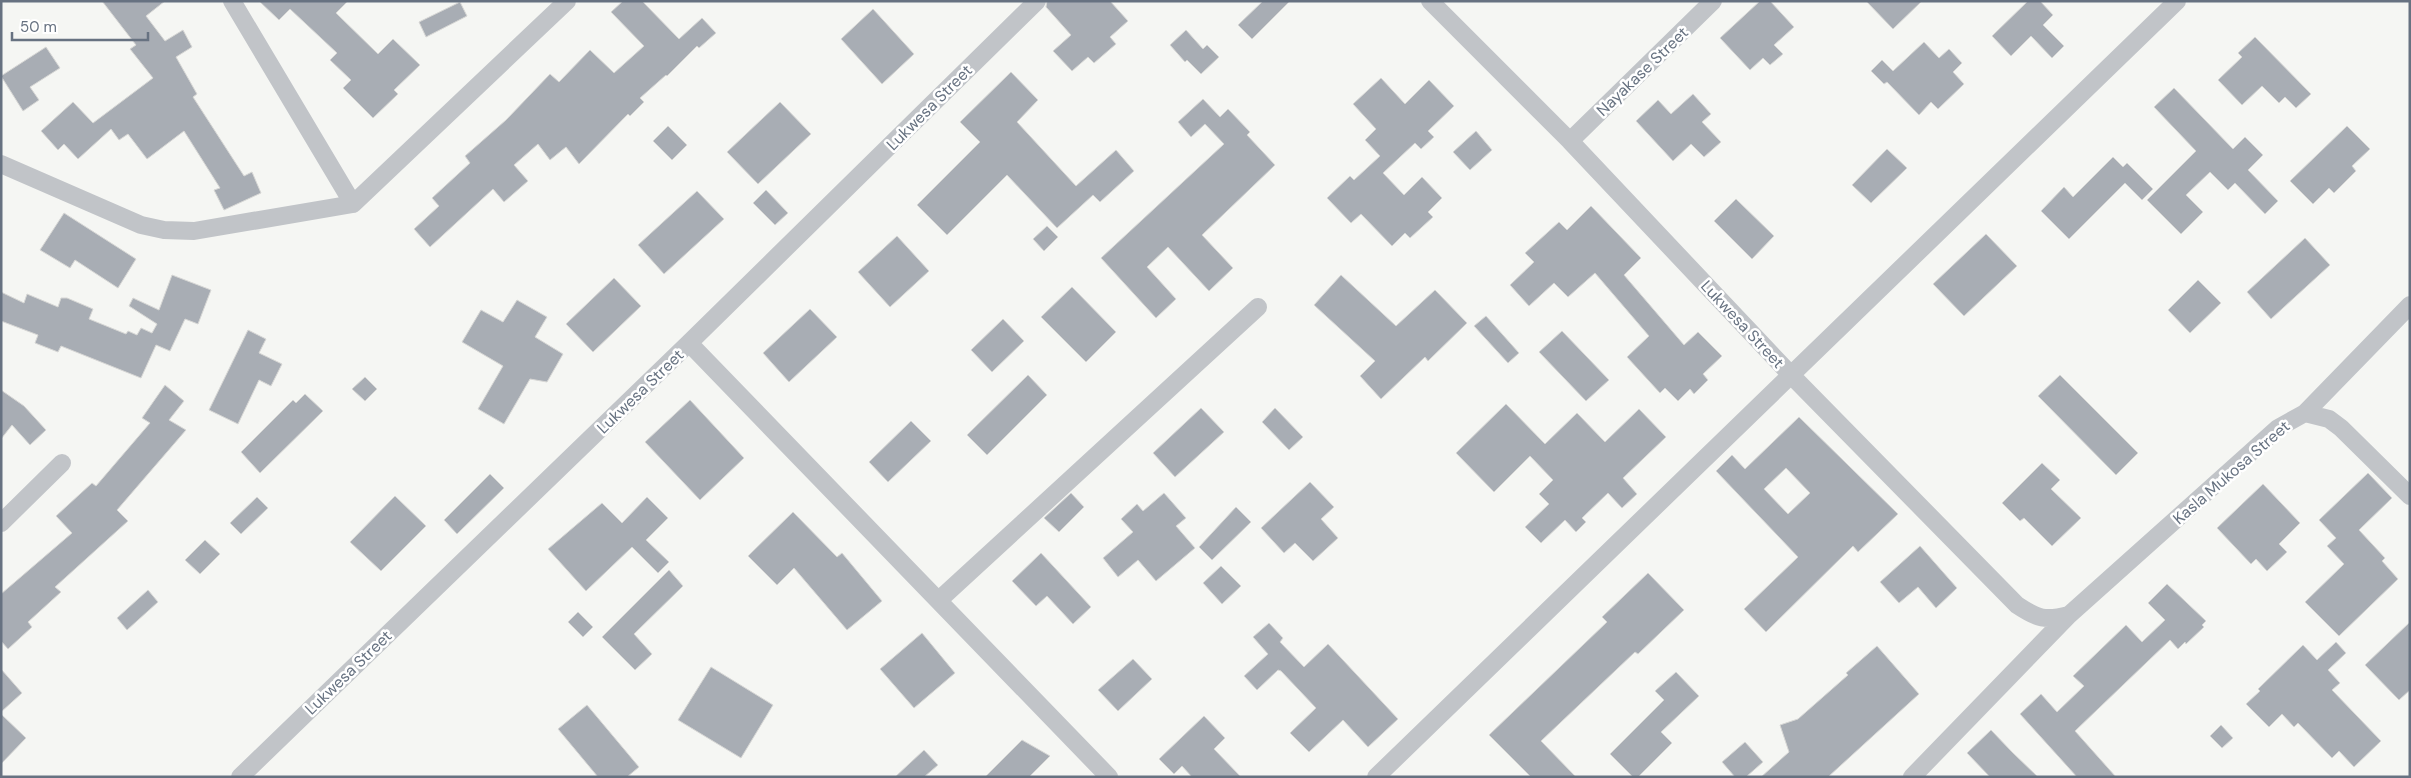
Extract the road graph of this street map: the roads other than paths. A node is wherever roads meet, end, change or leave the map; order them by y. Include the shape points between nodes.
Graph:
1 (232, 1) edge
2 (568, 1) edge
3 (1037, 1) edge
4 (1430, 1) edge
5 (1713, 1) edge
6 (2177, 1) edge
7 (1570, 141) junction
8 (1, 164) edge
9 (353, 204) junction
10 (2410, 305) edge
11 (1258, 307) dead end
12 (689, 344) junction
13 (1791, 375) junction
14 (2305, 413) junction
15 (62, 463) dead end
16 (2410, 496) edge
17 (1, 522) edge
18 (939, 600) junction
19 (2070, 615) junction
20 (244, 775) edge
21 (1109, 777) edge
22 (1376, 777) edge
23 (1912, 777) edge

1 - 9 street
2 - 9 street
3 - 12 street, Lukwesa Street
4 - 7 street, Lukwesa Street
5 - 7 street, Nayakase Street
6 - 13 street
7 - 13 street, Lukwesa Street
8 - 9 street via 141,225 164,230 194,231
10 - 14 street, Kasla Mukosa Street
11 - 18 street
12 - 18 street
12 - 20 street, Lukwesa Street
13 - 19 street, Lukwesa Street via 2017,605 2036,617 2051,620
13 - 22 street
14 - 16 street via 2329,419 2341,428
14 - 19 street, Kasla Mukosa Street via 2278,428
15 - 17 street
18 - 21 street
19 - 23 street, Kasla Mukosa Street

